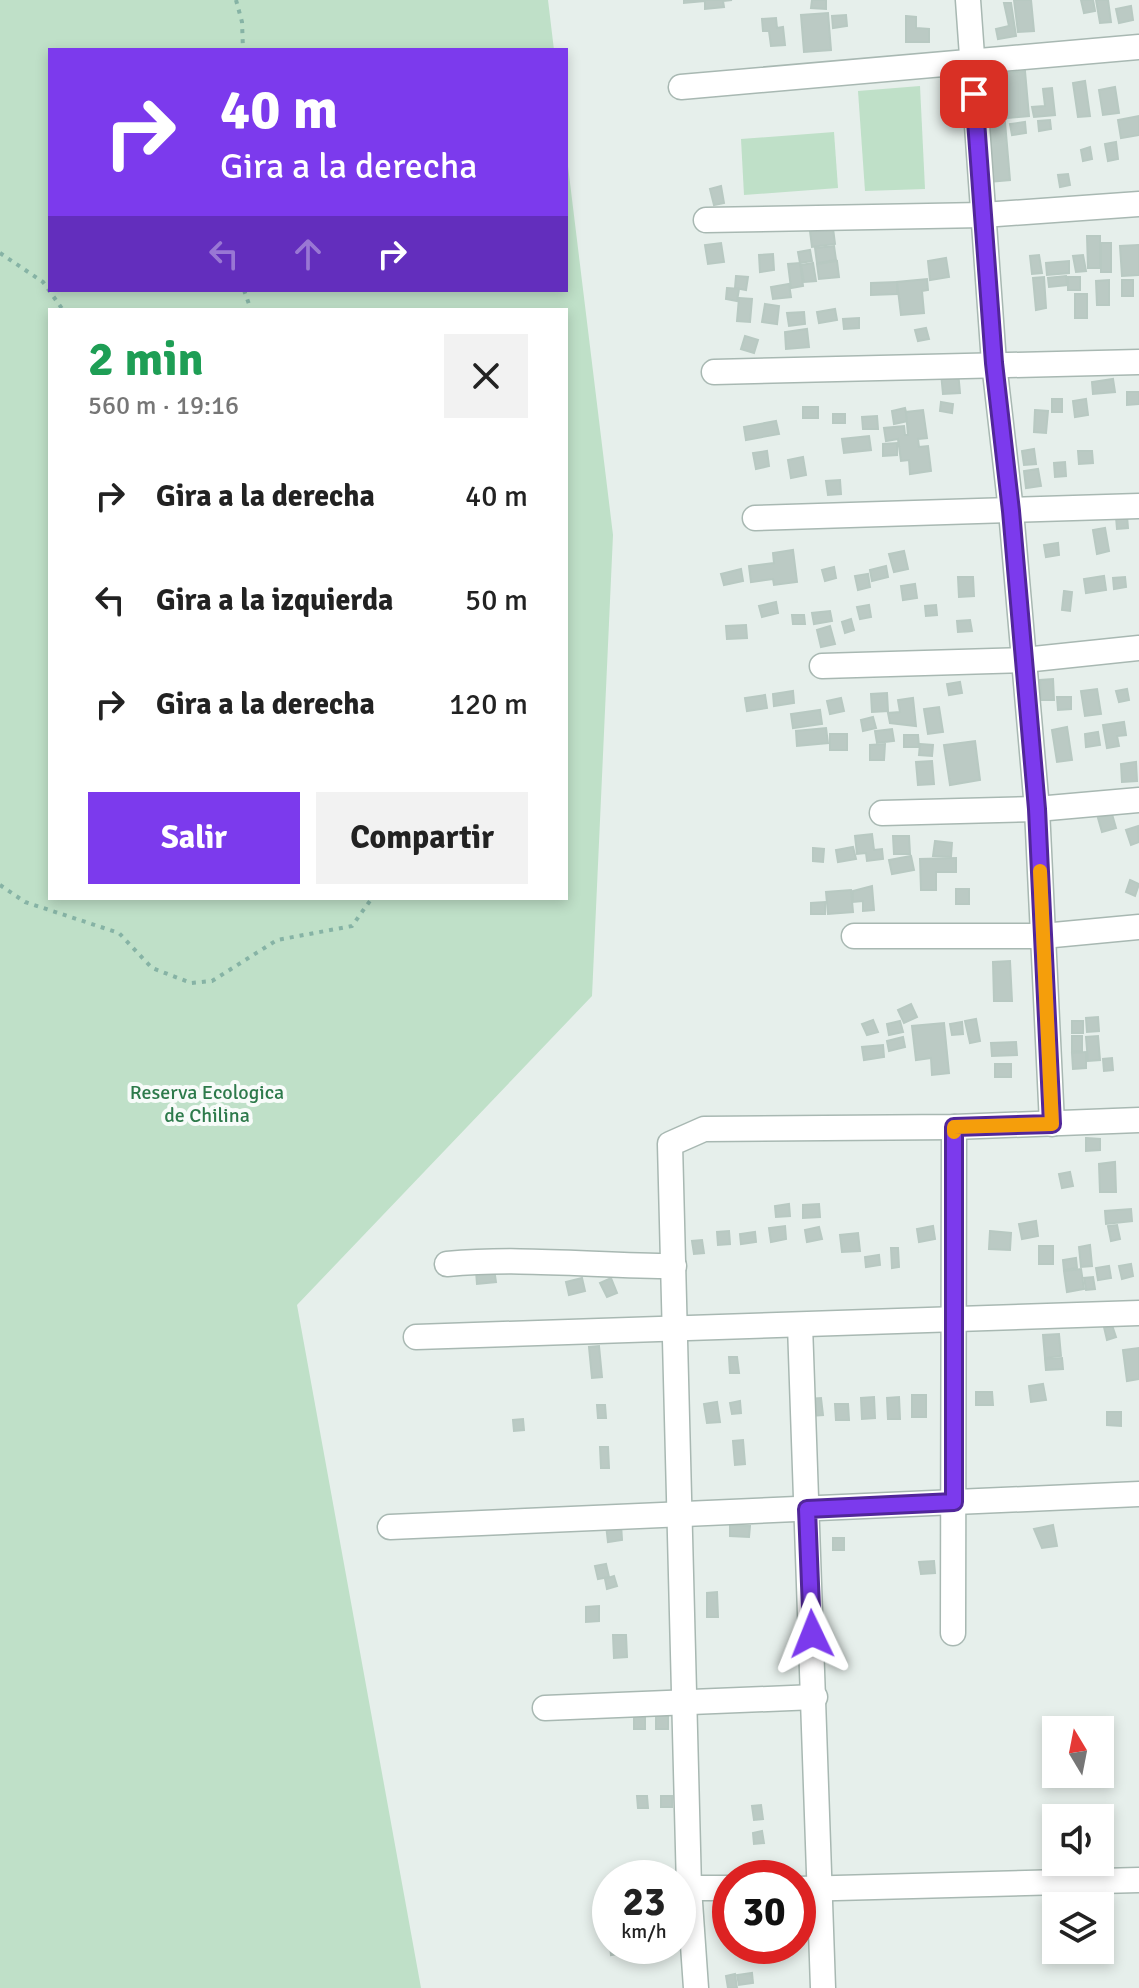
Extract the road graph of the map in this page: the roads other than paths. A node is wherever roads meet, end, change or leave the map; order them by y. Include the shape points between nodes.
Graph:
1 (968, 0) edge
2 (1139, 47) edge
3 (972, 63) junction
4 (681, 87) dead end
5 (1139, 204) edge
6 (983, 215) junction
7 (706, 220) dead end
8 (1139, 362) edge
9 (994, 363) junction
10 (714, 372) dead end
11 (1139, 506) edge
12 (1011, 511) junction
13 (755, 518) dead end
14 (1139, 648) edge
15 (1024, 660) junction
16 (822, 666) dead end
17 (1139, 800) edge
18 (1037, 809) junction
19 (882, 813) dead end
20 (1139, 927) edge
21 (854, 936) dead end
22 (1043, 936) junction
23 (1139, 1120) edge
24 (1052, 1124) junction
25 (954, 1127) junction
26 (447, 1264) dead end
27 (674, 1266) junction
28 (1139, 1313) edge
29 (954, 1319) junction
30 (800, 1325) junction
31 (675, 1329) junction
32 (416, 1337) dead end
33 (1139, 1494) edge
34 (954, 1502) junction
35 (807, 1509) junction
36 (680, 1515) junction
37 (390, 1527) dead end
38 (953, 1633) dead end
39 (815, 1697) junction
40 (684, 1702) junction
41 (545, 1708) dead end
42 (688, 1860) edge
43 (811, 1860) edge
44 (1139, 1880) edge
45 (816, 1889) edge
46 (816, 1935) edge
47 (694, 1964) edge
48 (696, 1988) edge
49 (823, 1988) edge

1 - 3 street
2 - 3 street
3 - 4 street
3 - 6 street
5 - 6 street
6 - 7 street
6 - 9 street
8 - 9 street
9 - 10 street
9 - 12 street
11 - 12 street
12 - 13 street
12 - 15 street
14 - 15 street
15 - 16 street
15 - 18 street
17 - 18 street
18 - 19 street
18 - 22 street
20 - 22 street
21 - 22 street
22 - 24 street
23 - 24 street
24 - 25 street
25 - 27 street via 704,1129 670,1144
25 - 29 street
26 - 27 street via 507,1259
27 - 31 street
28 - 29 street
29 - 30 street
29 - 34 street
30 - 31 street
30 - 35 street
31 - 32 street
31 - 36 street
33 - 34 street
34 - 35 street
34 - 38 street
35 - 36 street
35 - 39 street
36 - 37 street
36 - 40 street
39 - 40 street
39 - 43 street
40 - 41 street
40 - 42 street
44 - 45 street
46 - 49 street
47 - 48 street

